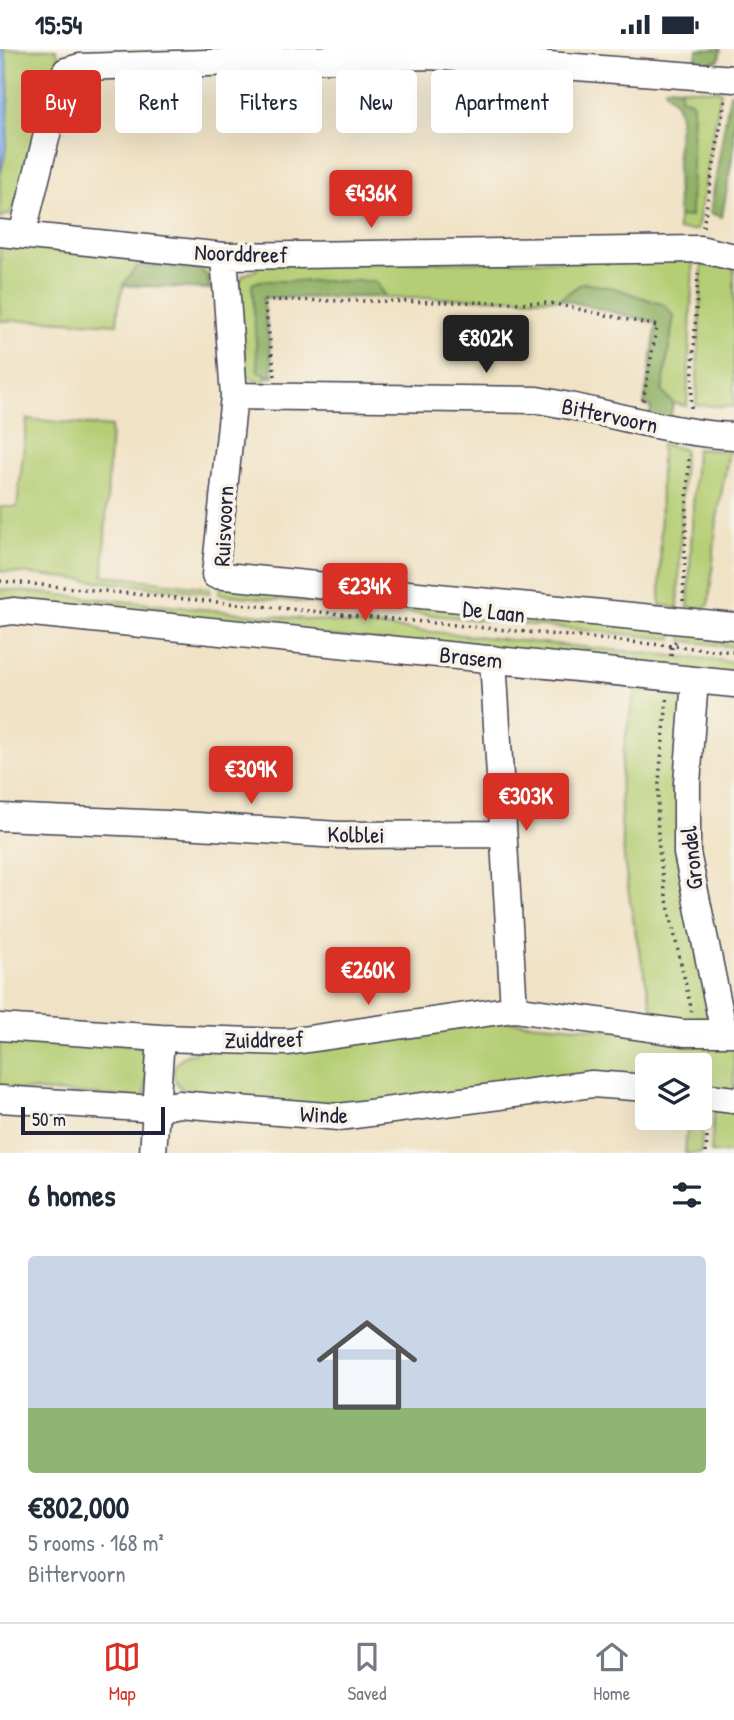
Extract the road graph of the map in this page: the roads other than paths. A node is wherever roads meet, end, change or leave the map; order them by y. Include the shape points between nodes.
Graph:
1 (731, 79) edge
2 (11, 234) edge
3 (224, 256) junction
4 (734, 257) edge
5 (234, 396) junction
6 (734, 436) edge
7 (0, 613) edge
8 (734, 626) edge
9 (492, 659) junction
10 (682, 678) junction
11 (734, 684) edge
12 (0, 817) edge
13 (502, 834) junction
14 (514, 1010) junction
15 (0, 1027) edge
16 (729, 1033) edge
17 (161, 1038) junction
18 (635, 1087) edge
19 (712, 1097) edge
20 (0, 1099) edge
21 (734, 1100) edge
22 (156, 1109) junction
23 (153, 1153) edge

1 - 2 street via 430,55 80,67 66,71 60,82
2 - 3 street, Noorddreef
3 - 4 street, Noorddreef via 699,249
3 - 5 street, Ruisvoorn
5 - 6 street, Bittervoorn via 516,399
5 - 8 street, Ruisvoorn via 215,575
7 - 9 street, Brasem
9 - 10 street, Brasem
9 - 13 street
10 - 11 street, Brasem
10 - 16 street, Grondel via 687,853
12 - 13 street, Kolblei via 338,835
13 - 14 street
14 - 16 street, Zuiddreef via 684,1033
14 - 17 street, Zuiddreef via 288,1042
15 - 17 street, Zuiddreef
17 - 22 street
18 - 22 street, Winde via 565,1086 339,1117 178,1104
19 - 21 street
20 - 22 street, Winde
22 - 23 street

